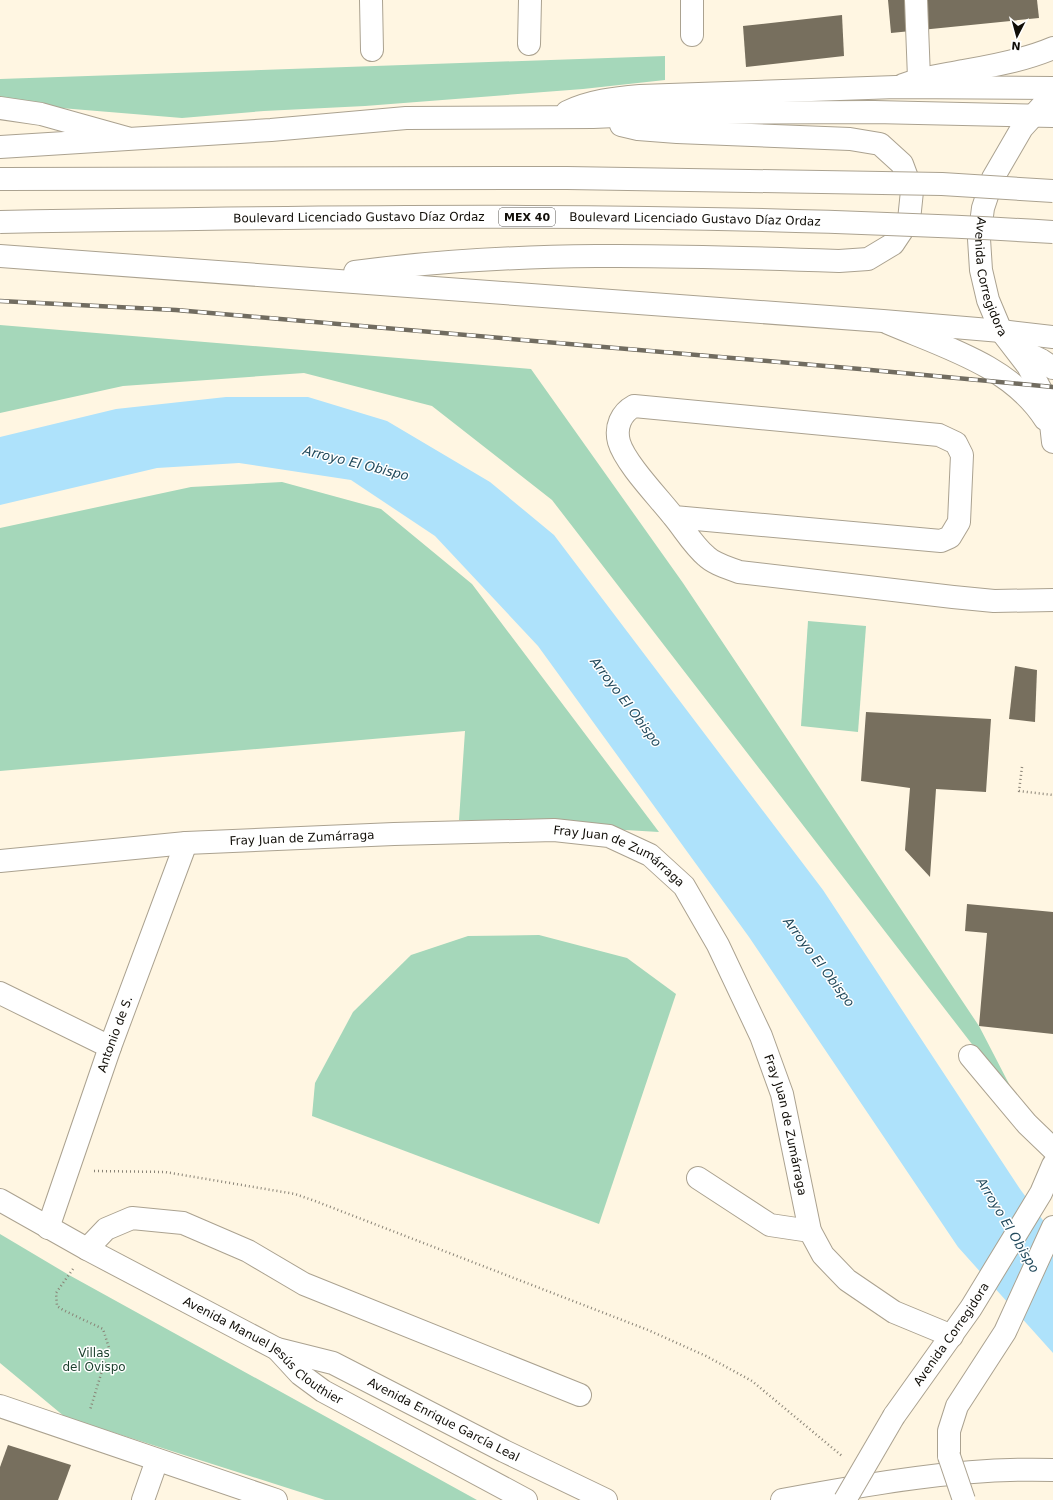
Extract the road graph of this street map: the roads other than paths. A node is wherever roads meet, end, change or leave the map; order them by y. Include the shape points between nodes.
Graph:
1 (371, 0) edge
2 (530, 0) edge
3 (692, 0) edge
4 (916, 0) edge
5 (692, 35) dead end
6 (529, 44) dead end
7 (1053, 48) edge
8 (372, 50) dead end
9 (919, 78) junction
10 (896, 87) junction
11 (1053, 88) edge
12 (1053, 94) edge
13 (0, 108) edge
14 (557, 116) junction
15 (1043, 116) edge
16 (593, 117) junction
17 (130, 139) junction
18 (0, 148) edge
19 (0, 179) edge
20 (1053, 191) edge
21 (0, 222) edge
22 (1053, 232) edge
23 (0, 256) edge
24 (312, 278) junction
25 (883, 321) junction
26 (1001, 330) junction
27 (1053, 337) edge
28 (1015, 347) junction
29 (1053, 368) edge
30 (1052, 435) edge
31 (674, 517) junction
32 (1053, 600) edge
33 (186, 843) junction
34 (0, 861) edge
35 (0, 993) edge
36 (110, 1047) junction
37 (970, 1056) dead end
38 (1053, 1149) edge
39 (1053, 1165) edge
40 (698, 1178) dead end
41 (0, 1200) edge
42 (1053, 1227) edge
43 (48, 1228) junction
44 (810, 1231) junction
45 (87, 1249) junction
46 (952, 1336) junction
47 (277, 1349) junction
48 (580, 1395) dead end
49 (0, 1406) edge
50 (158, 1460) junction
51 (1053, 1470) edge
52 (143, 1500) edge
53 (276, 1500) edge
54 (526, 1500) edge
55 (606, 1500) edge
56 (782, 1500) edge
57 (845, 1500) edge
58 (964, 1500) edge

1 - 8 main road
2 - 6 main road
3 - 5 main road
4 - 9 main road
7 - 9 main road via 1024,58
9 - 10 main road
10 - 11 main road
10 - 14 main road via 640,96 579,106
12 - 15 main road, Avenida Corregidora
13 - 17 main road via 41,114
14 - 16 main road
14 - 17 main road via 406,118
15 - 16 main road via 866,112 684,113
15 - 26 main road, Avenida Corregidora via 1022,128 993,178 983,208 979,239 981,270 988,300
16 - 24 main road via 638,129 669,132 850,139 880,144 902,164 912,191 909,220 893,244 868,259 839,261 590,255 524,256 404,266
17 - 18 main road
19 - 20 main road, bridge via 566,178 942,184
21 - 22 main road, Boulevard Licenciado Gustavo Díaz Ordaz / MEX 40, bridge via 607,217 833,222
23 - 24 main road
24 - 25 main road
25 - 26 main road
25 - 30 main road via 986,366 1014,385 1036,405
26 - 27 main road
26 - 28 main road, Avenida Corregidora
28 - 29 main road
28 - 30 main road, Avenida Corregidora via 1044,396
31 - 31 main road via 627,458 619,442 620,418 626,410 634,406 940,435 956,443 962,455 959,522 955,532 941,541
31 - 32 main road via 707,557 739,572 994,601
33 - 34 main road, Fray Juan de Zumárraga
33 - 36 main road, Antonio de S.
33 - 44 main road, Fray Juan de Zumárraga via 554,830 609,836 650,855 684,886 718,944 761,1036 782,1094
35 - 36 main road
36 - 43 main road, Antonio de S.
37 - 38 main road via 1027,1124
39 - 46 main road, Avenida Corregidora via 1041,1193
40 - 44 main road via 770,1225
41 - 43 main road, Avenida Manuel Jesús Clouthier
42 - 58 main road, bridge via 1005,1332 957,1406 949,1430 949,1456
43 - 45 main road, Avenida Manuel Jesús Clouthier
44 - 46 main road, Fray Juan de Zumárraga via 823,1255 847,1280 894,1312
45 - 47 main road, Avenida Manuel Jesús Clouthier
45 - 48 main road via 106,1229 132,1218 183,1224 248,1251 304,1284
46 - 57 main road, Avenida Corregidora, bridge via 894,1416
47 - 54 main road, Avenida Manuel Jesús Clouthier via 300,1374 323,1391
47 - 55 main road, Avenida Enrique García Leal via 333,1363
49 - 50 main road
50 - 52 main road
50 - 53 main road
51 - 56 main road via 978,1472 883,1483

